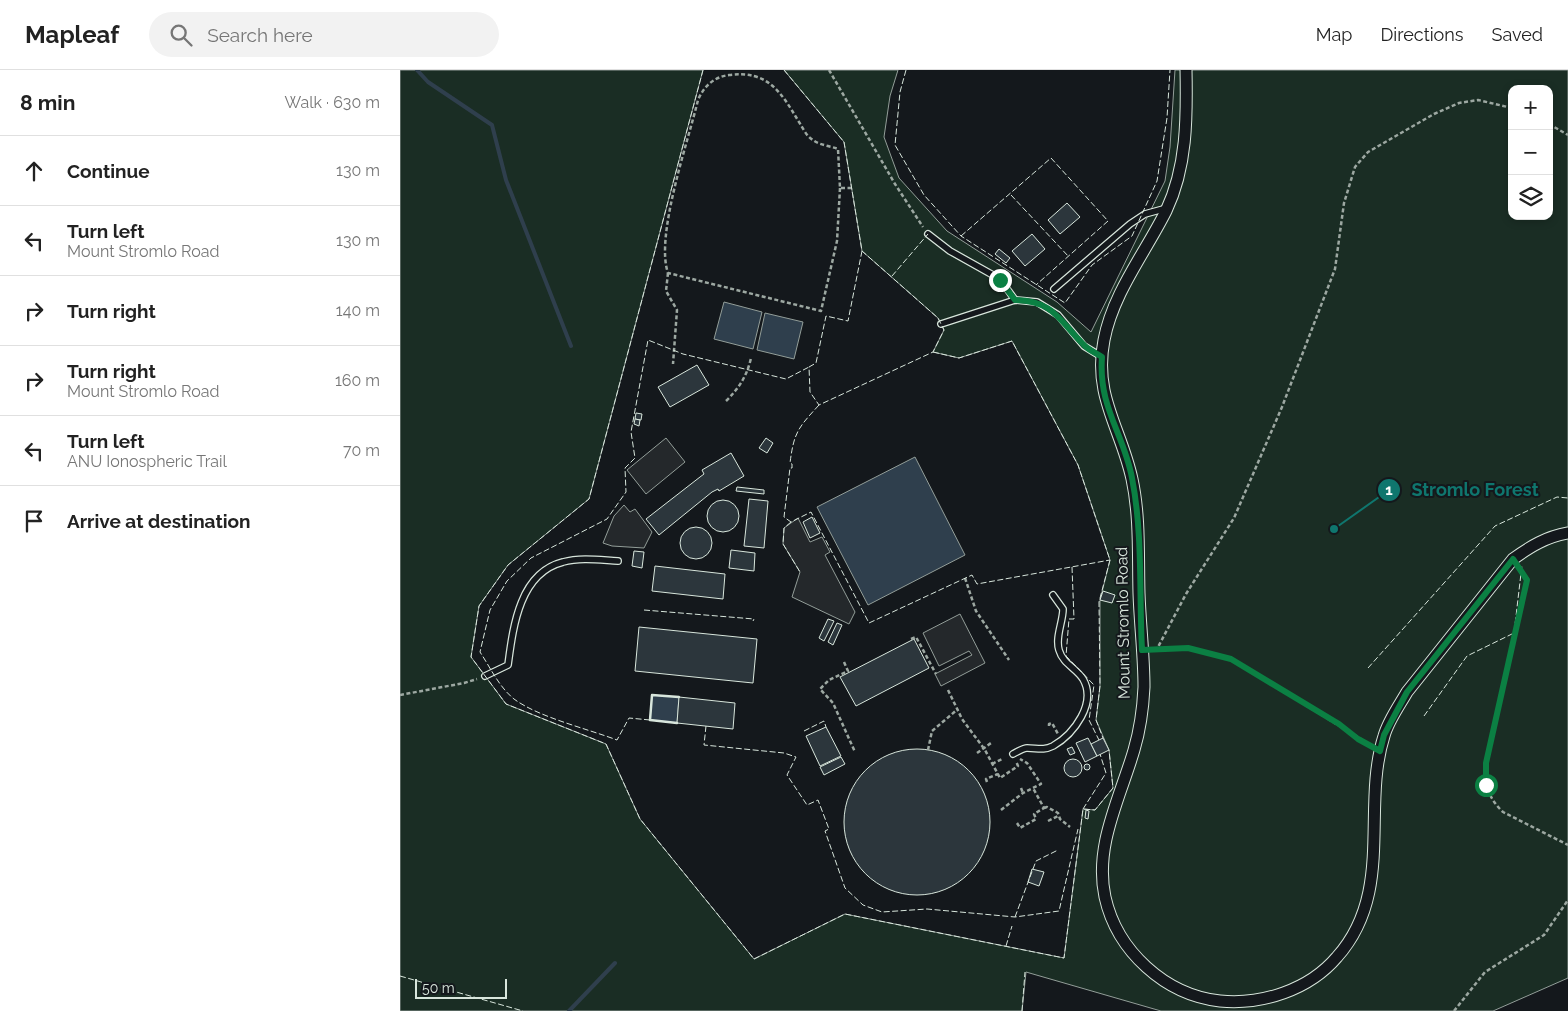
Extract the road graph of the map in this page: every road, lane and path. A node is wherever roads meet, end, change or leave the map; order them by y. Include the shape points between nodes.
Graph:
1 (829, 70) edge
2 (1186, 70) edge
3 (1508, 107) edge
4 (1553, 126) edge
5 (1568, 135) edge
6 (840, 188) junction
7 (853, 188) dead end
8 (1167, 208) junction
9 (928, 234) joint
10 (668, 273) junction
11 (1054, 289) dead end
12 (1015, 300) junction
13 (941, 324) dead end
14 (1102, 357) junction
15 (751, 358) dead end
16 (673, 364) dead end
17 (726, 401) dead end
18 (1568, 533) edge
19 (1513, 559) junction
20 (618, 561) dead end
21 (965, 578) dead end
22 (1054, 596) dead end
23 (911, 639) dead end
24 (1157, 649) junction
25 (1142, 650) junction
26 (1009, 660) dead end
27 (844, 662) dead end
28 (936, 674) dead end
29 (485, 676) joint
30 (948, 690) dead end
31 (400, 695) edge
32 (958, 709) junction
33 (1050, 726) dead end
34 (1057, 733) dead end
35 (991, 743) dead end
36 (984, 748) junction
37 (928, 750) dead end
38 (1380, 751) junction
39 (855, 752) dead end
40 (977, 753) dead end
41 (1013, 754) joint
42 (1002, 759) dead end
43 (992, 764) junction
44 (1030, 767) dead end
45 (998, 774) junction
46 (987, 782) dead end
47 (1021, 788) dead end
48 (1033, 788) junction
49 (1023, 793) junction
50 (1044, 808) junction
51 (1001, 810) dead end
52 (1058, 816) junction
53 (1048, 821) dead end
54 (1017, 824) dead end
55 (1070, 827) dead end
56 (1568, 845) edge
57 (1568, 900) edge
58 (1454, 1011) edge

1 - 9 path
2 - 8 street, Mount Stromlo Road via 1183,158
3 - 24 path via 1478,100 1459,103 1368,152 1354,167 1344,203 1335,269 1282,407 1234,518 1186,594
4 - 5 path
6 - 7 path
6 - 10 path via 837,241 822,311
6 - 10 path via 838,149 813,141 806,134 774,84 760,76 745,73 714,80 698,100 667,224 664,253
8 - 11 lane via 1145,214 1130,224
8 - 14 street, Mount Stromlo Road via 1110,318
9 - 12 lane via 950,252 1000,280
10 - 16 path via 666,291 677,310
12 - 13 lane
12 - 14 lane via 1037,302 1049,308 1084,346
14 - 25 street, Mount Stromlo Road via 1104,392 1132,476 1137,508
15 - 17 path via 743,380
18 - 19 street, Mount Stromlo Road via 1533,544
19 - 38 street, Mount Stromlo Road via 1407,692 1384,735
19 - 56 path via 1527,580 1486,763 1486,785 1495,804 1503,812
20 - 29 lane via 576,559 548,568 531,586 521,604 514,623 508,665
21 - 26 path via 976,611
22 - 41 lane via 1063,609 1059,651 1083,680 1086,705 1077,723 1054,746 1042,750 1026,748
23 - 28 path via 916,636
24 - 25 path
24 - 38 path via 1188,648 1231,659
25 - 38 street, Mount Stromlo Road via 1144,688 1138,738 1104,849 1105,895 1129,948 1159,978 1180,989 1206,999 1250,1002 1294,988 1337,958 1353,936 1365,906 1372,875
27 - 39 path via 848,671 829,680 820,689 833,703
29 - 31 path via 464,684
30 - 32 path
32 - 36 path
32 - 37 path via 932,731
33 - 34 path via 1048,724 1052,723
35 - 36 path
36 - 40 path
36 - 43 path
41 - 45 path via 1018,766 1000,778
42 - 43 path
43 - 45 path
44 - 48 path via 1041,784
45 - 46 path via 986,779
47 - 49 path
48 - 49 path
48 - 50 path
49 - 51 path
50 - 52 path via 1058,813
50 - 54 path via 1034,814 1036,819 1030,823 1020,828
52 - 53 path
52 - 55 path
57 - 58 path via 1544,935 1485,972

